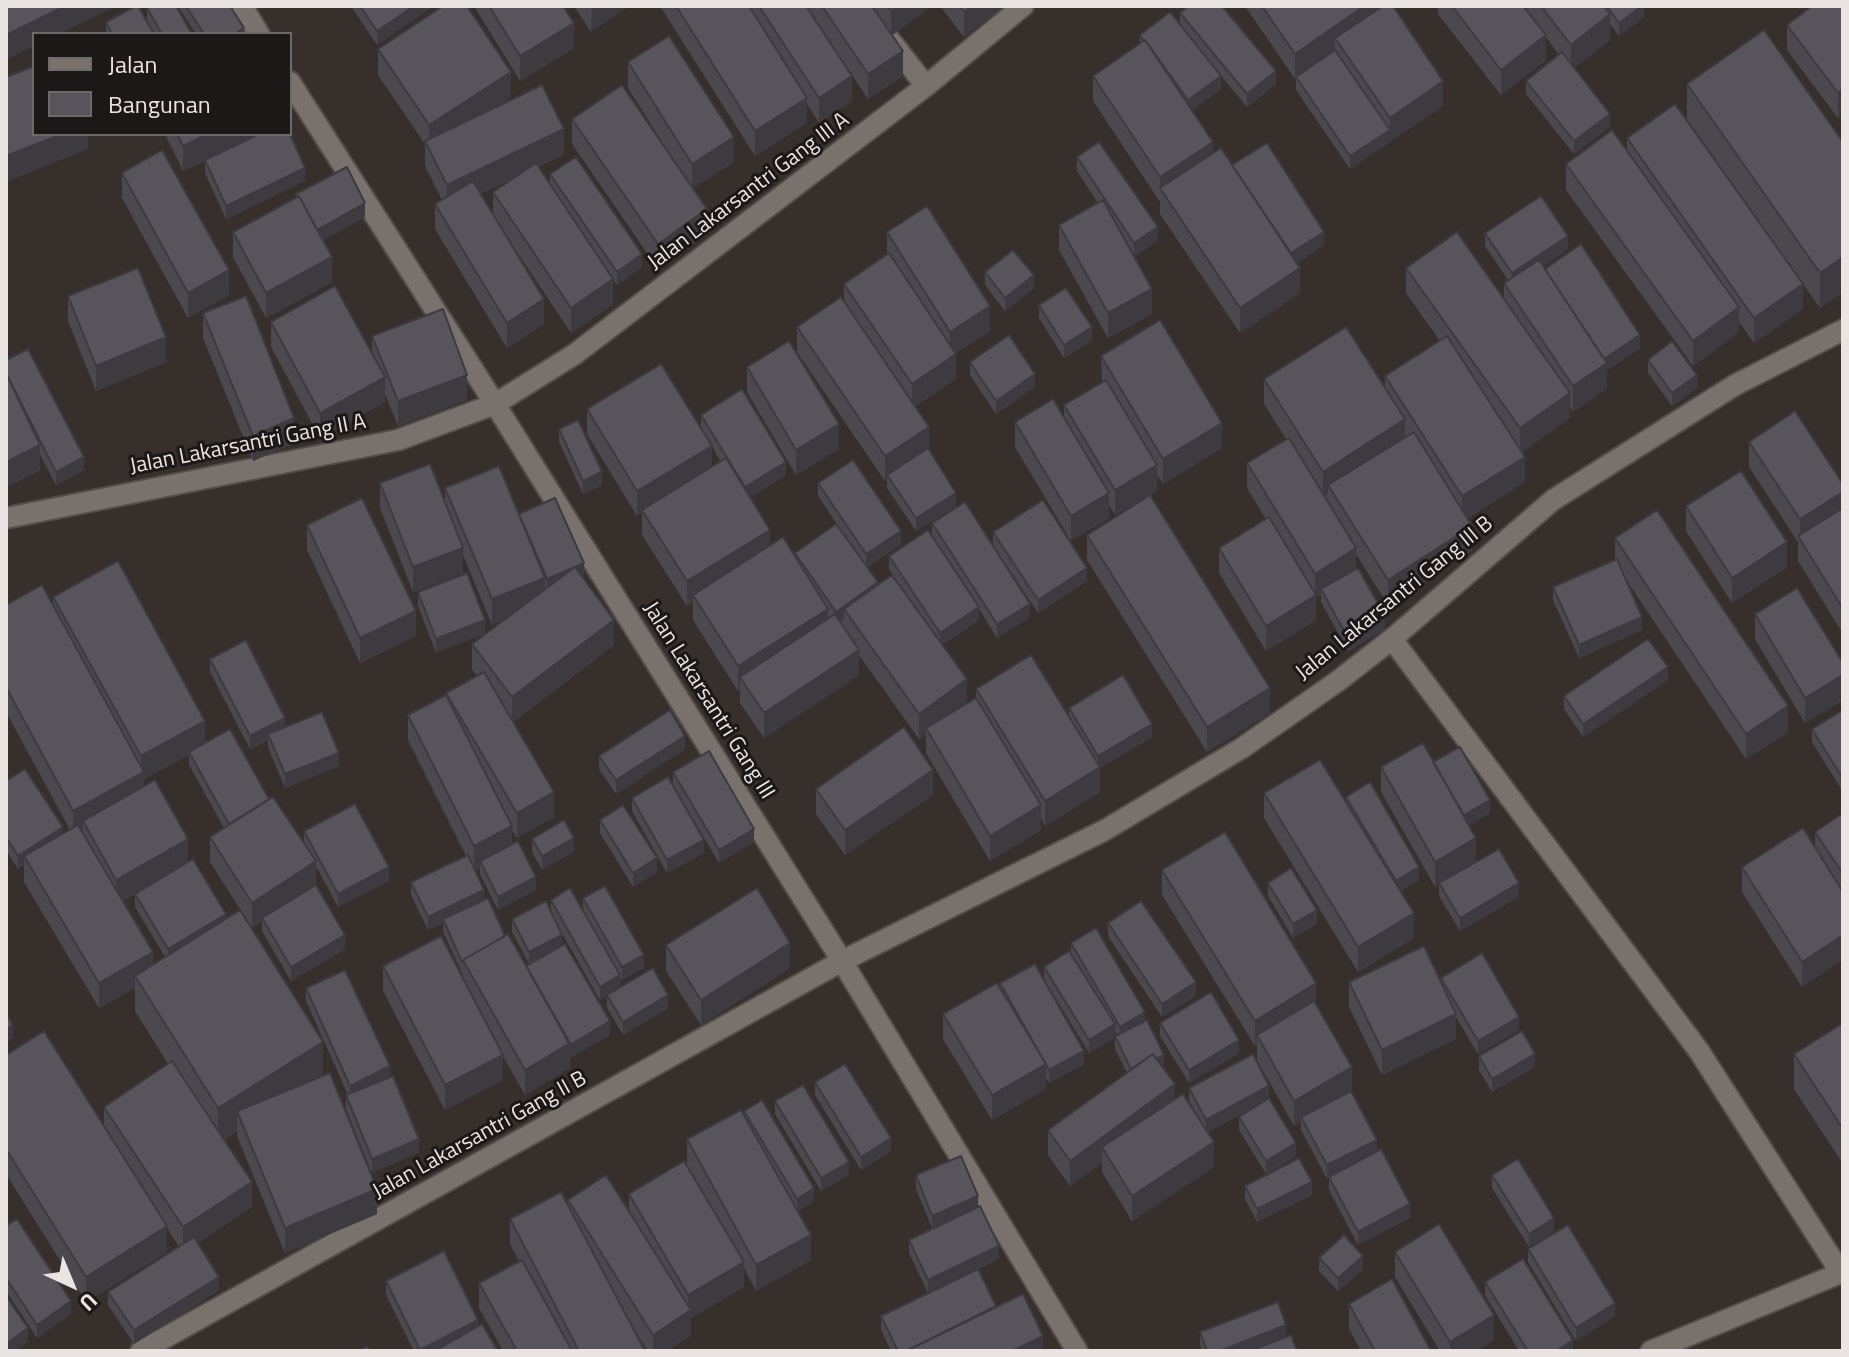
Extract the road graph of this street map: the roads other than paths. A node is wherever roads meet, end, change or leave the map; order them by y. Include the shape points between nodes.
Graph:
1 (242, 6) edge
2 (863, 6) edge
3 (1023, 6) edge
4 (258, 32) edge
5 (292, 85) edge
6 (926, 86) junction
7 (1843, 330) edge
8 (495, 404) junction
9 (6, 518) edge
10 (1392, 639) junction
11 (842, 961) junction
12 (1842, 1272) edge
13 (141, 1351) edge
14 (1077, 1351) edge
15 (1651, 1351) edge

1 - 4 street
2 - 6 street
3 - 6 street, Jalan Lakarsantri Gang III A
5 - 8 street, Jalan Lakarsantri Gang III
6 - 8 street, Jalan Lakarsantri Gang III A via 575,354
7 - 10 street, Jalan Lakarsantri Gang III B via 1735,385 1553,500
8 - 9 street, Jalan Lakarsantri Gang II A via 398,440
8 - 11 street, Jalan Lakarsantri Gang III
10 - 11 street, Jalan Lakarsantri Gang III B via 1242,748 1105,830
10 - 12 street via 1699,1051
11 - 13 street, Jalan Lakarsantri Gang II B
11 - 14 street, Jalan Lakarsantri Gang III
12 - 15 street

